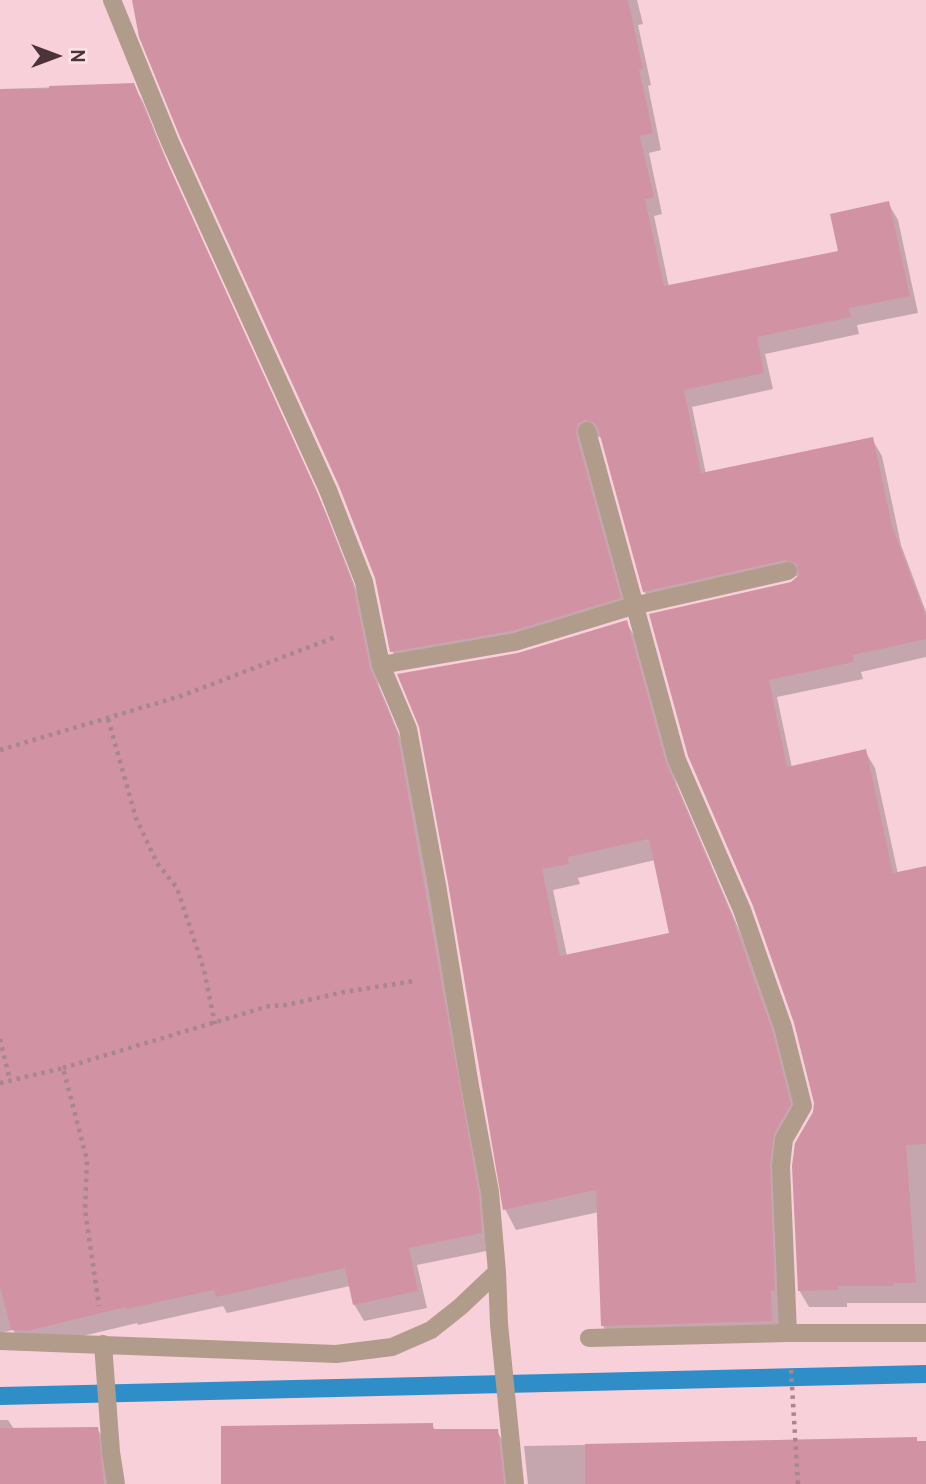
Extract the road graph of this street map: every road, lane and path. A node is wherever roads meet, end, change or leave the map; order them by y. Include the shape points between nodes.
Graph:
1 (112, 0) edge
2 (587, 431) dead end
3 (788, 571) dead end
4 (634, 606) junction
5 (372, 624) junction
6 (381, 665) junction
7 (108, 719) junction
8 (0, 750) edge
9 (452, 974) junction
10 (215, 1024) junction
11 (0, 1039) edge
12 (63, 1068) junction
13 (10, 1080) junction
14 (0, 1083) edge
15 (497, 1272) junction
16 (788, 1333) junction
17 (926, 1333) edge
18 (589, 1338) dead end
19 (0, 1341) edge
20 (103, 1345) junction
21 (790, 1358) dead end
22 (514, 1477) edge
23 (116, 1484) edge
24 (798, 1484) edge

1 - 5 street via 170,142 328,490 364,582
2 - 4 street
3 - 4 street
4 - 6 street via 515,642
4 - 16 street via 677,760 742,910 783,1027 803,1106 784,1139 781,1166
5 - 6 street
5 - 7 path
6 - 9 street via 408,729
7 - 8 path
7 - 10 path via 136,818 157,863 177,888 204,970
9 - 10 path via 269,1006
9 - 15 street via 490,1192
10 - 12 path
11 - 13 path
12 - 13 path
12 - 20 path via 87,1160 85,1210
13 - 14 path
15 - 20 street via 431,1330 392,1347 336,1354
15 - 22 street
16 - 17 street
16 - 18 street
19 - 20 street
20 - 23 street
21 - 24 path

